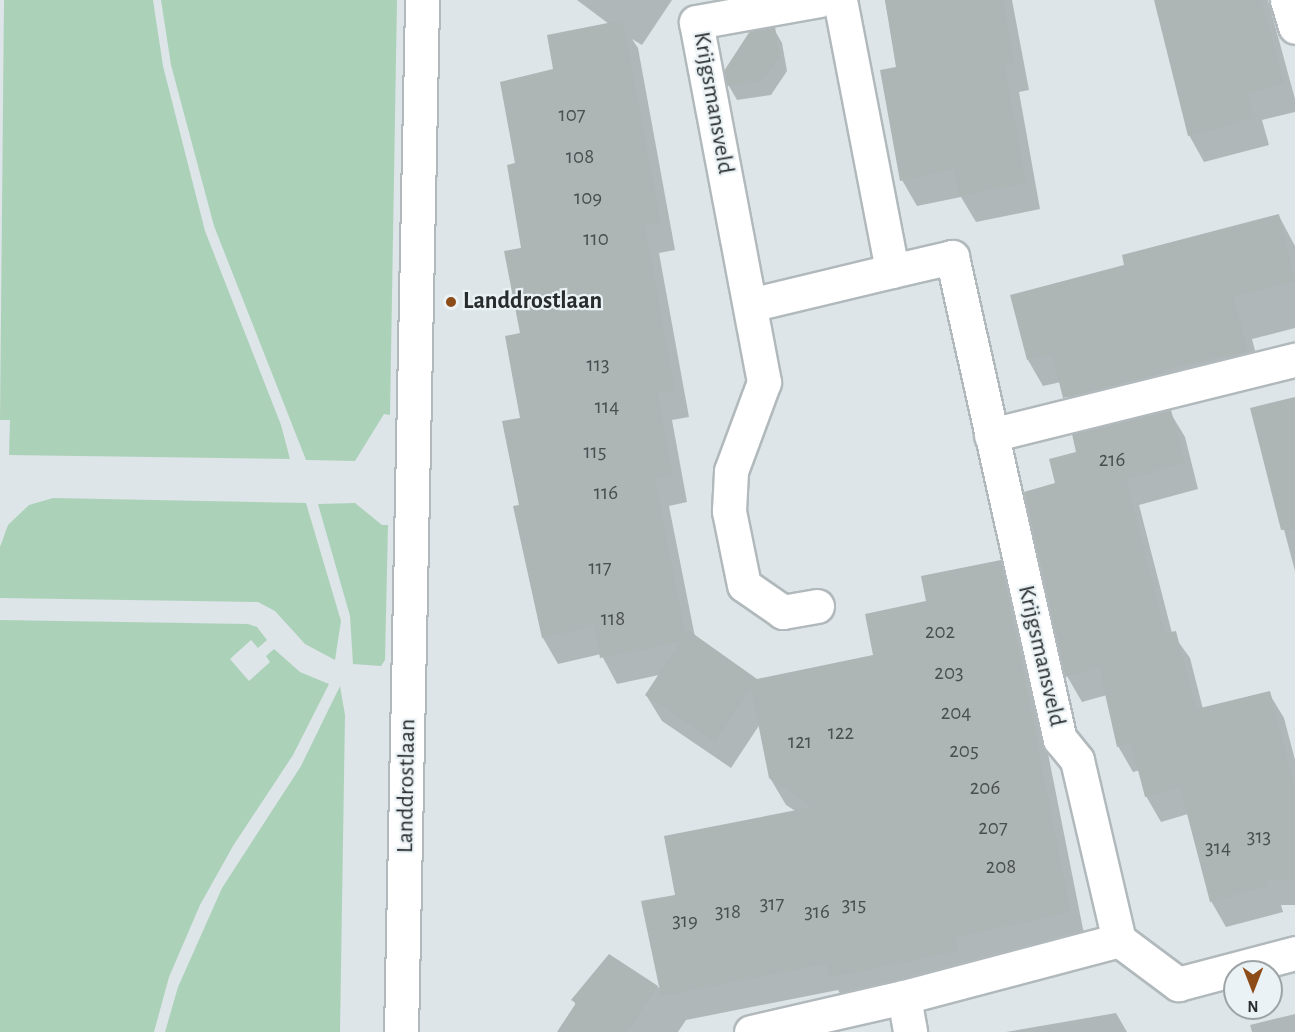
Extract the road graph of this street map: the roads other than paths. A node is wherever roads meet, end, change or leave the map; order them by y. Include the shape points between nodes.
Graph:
1 (423, 0) edge
2 (819, 0) edge
3 (840, 0) edge
4 (1287, 0) edge
5 (1295, 27) edge
6 (892, 271) junction
7 (750, 305) junction
8 (1295, 360) edge
9 (991, 435) junction
10 (817, 606) dead end
11 (1119, 940) junction
12 (1295, 953) edge
13 (904, 997) junction
14 (401, 1032) edge
15 (751, 1032) edge
16 (910, 1032) edge

1 - 14 street, Landdrostlaan
2 - 7 street, Krijgsmansveld via 696,22
3 - 6 street
4 - 5 street
6 - 7 street, Krijgsmansveld
6 - 9 street, Krijgsmansveld via 952,256
7 - 10 street, Krijgsmansveld via 764,382 731,471 729,511 744,585 783,612
8 - 9 street
9 - 11 street, Krijgsmansveld via 1060,739 1077,760
11 - 12 street via 1178,984
11 - 13 street
13 - 15 street
13 - 16 street

